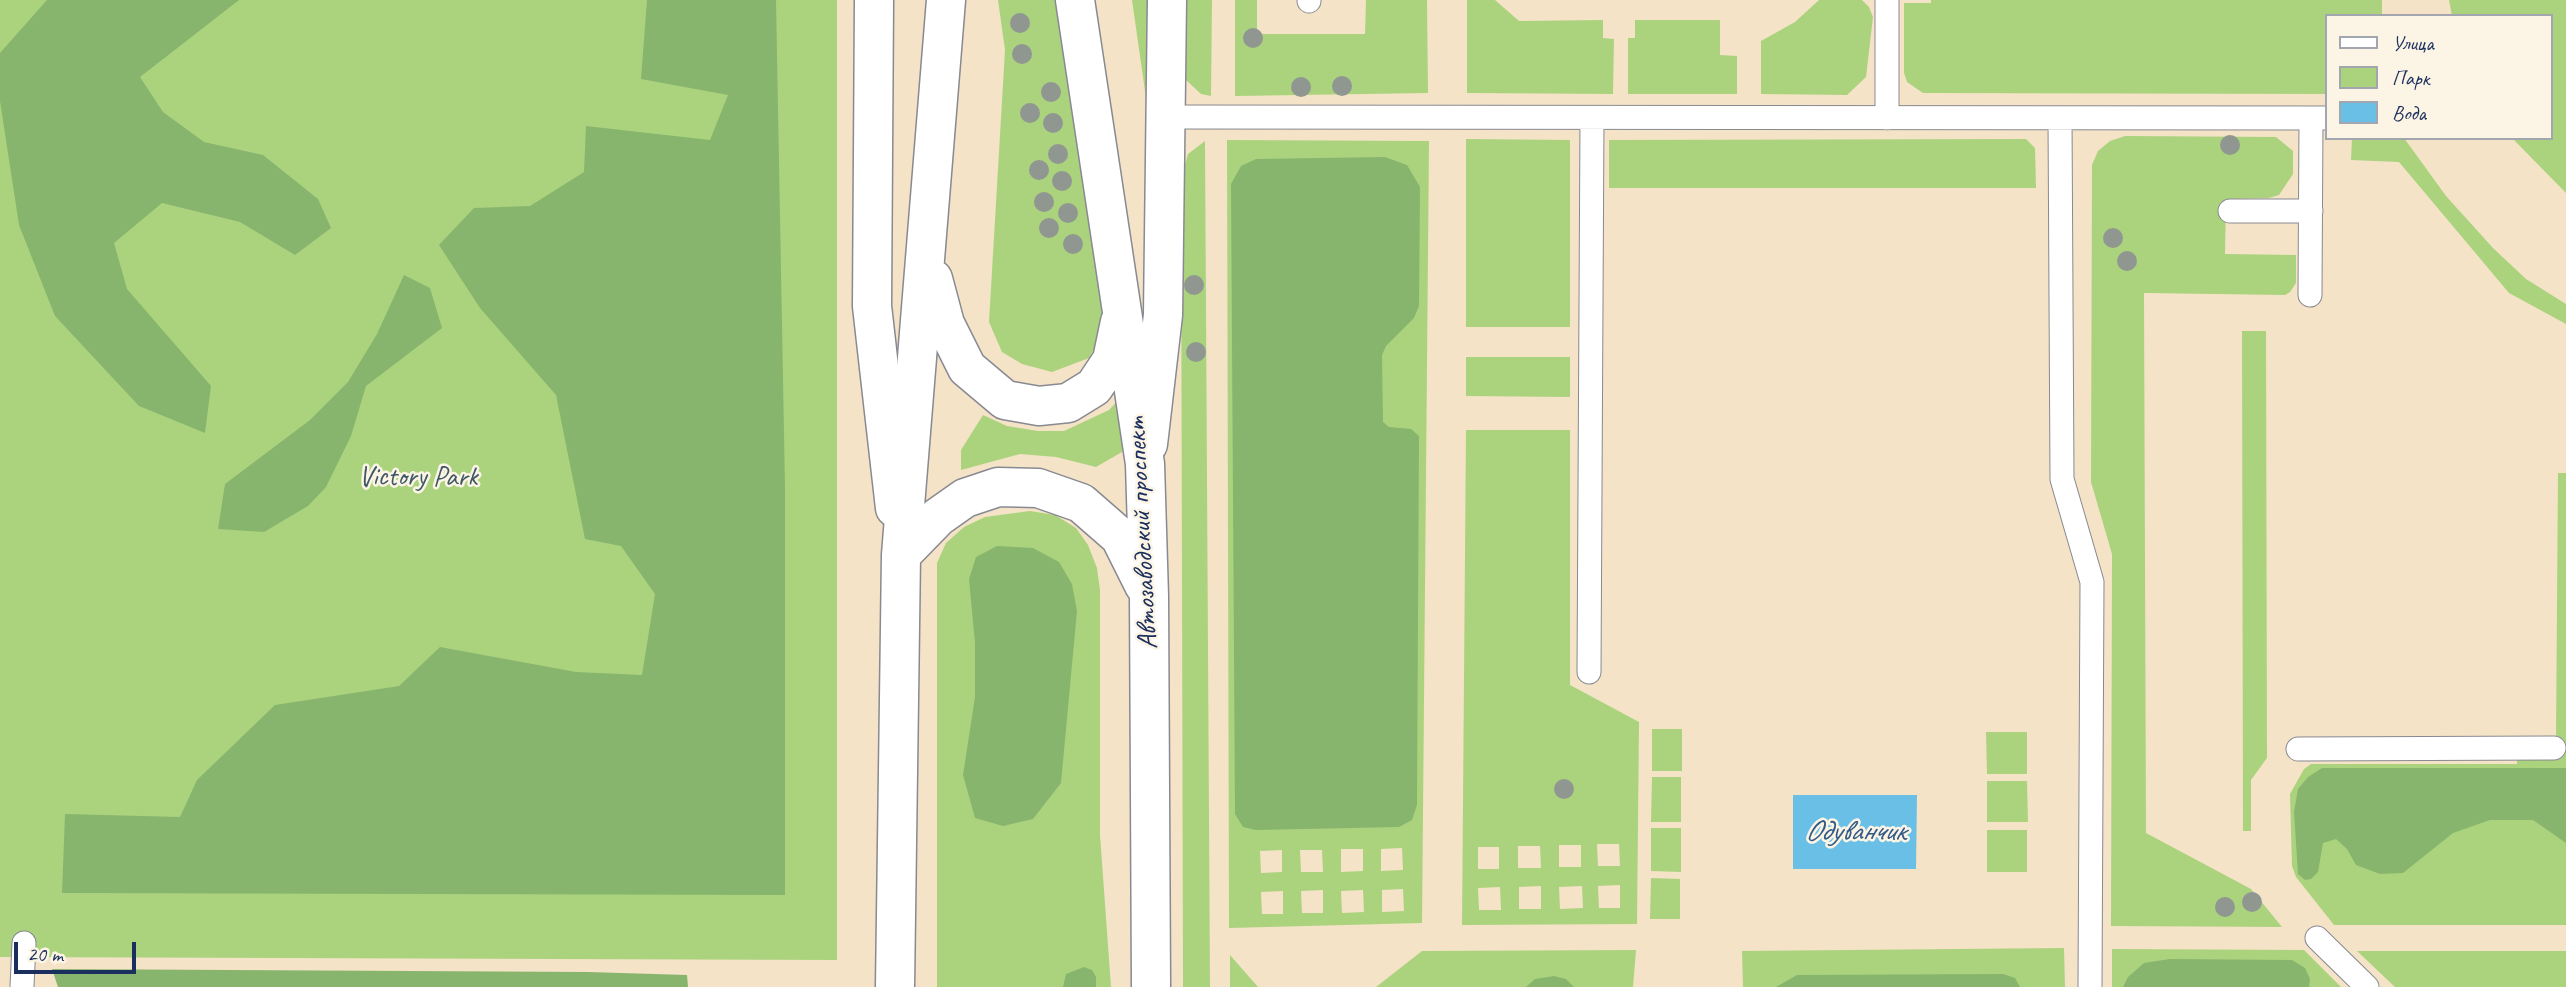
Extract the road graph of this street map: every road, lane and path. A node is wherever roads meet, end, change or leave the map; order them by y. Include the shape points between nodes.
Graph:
1 (874, 0) edge
2 (946, 0) edge
3 (1075, 0) edge
4 (1167, 0) edge
5 (1887, 0) edge
6 (1166, 117) junction
7 (1592, 118) junction
8 (1887, 118) junction
9 (2060, 118) junction
10 (2319, 118) edge
11 (2230, 211) dead end
12 (2311, 211) junction
13 (927, 257) junction
14 (2311, 295) dead end
15 (1120, 297) junction
16 (1145, 464) junction
17 (901, 555) junction
18 (1149, 596) junction
19 (1589, 672) dead end
20 (2554, 748) dead end
21 (2298, 749) dead end
22 (2317, 938) dead end
23 (24, 943) dead end
24 (22, 987) edge
25 (895, 987) edge
26 (1151, 987) edge
27 (2090, 987) edge
28 (2367, 987) edge

1 - 17 street via 873,306
2 - 13 street
3 - 15 street, Автозаводский проспект
4 - 6 street
5 - 8 lane
6 - 7 lane
6 - 16 street via 1163,315
7 - 8 lane
7 - 19 lane
8 - 9 lane
9 - 10 lane
9 - 27 lane via 2062,479 2092,582
10 - 12 lane
11 - 12 lane
12 - 14 lane
13 - 15 street via 953,345 967,368 1005,400 1039,406 1068,402 1094,387 1112,360
13 - 17 street
15 - 16 street, Автозаводский проспект
16 - 18 street, Автозаводский проспект
17 - 18 street via 938,517 965,498 998,487 1038,488 1081,503 1120,537
17 - 25 street
18 - 26 street, Автозаводский проспект
20 - 21 lane
22 - 28 lane
23 - 24 lane

